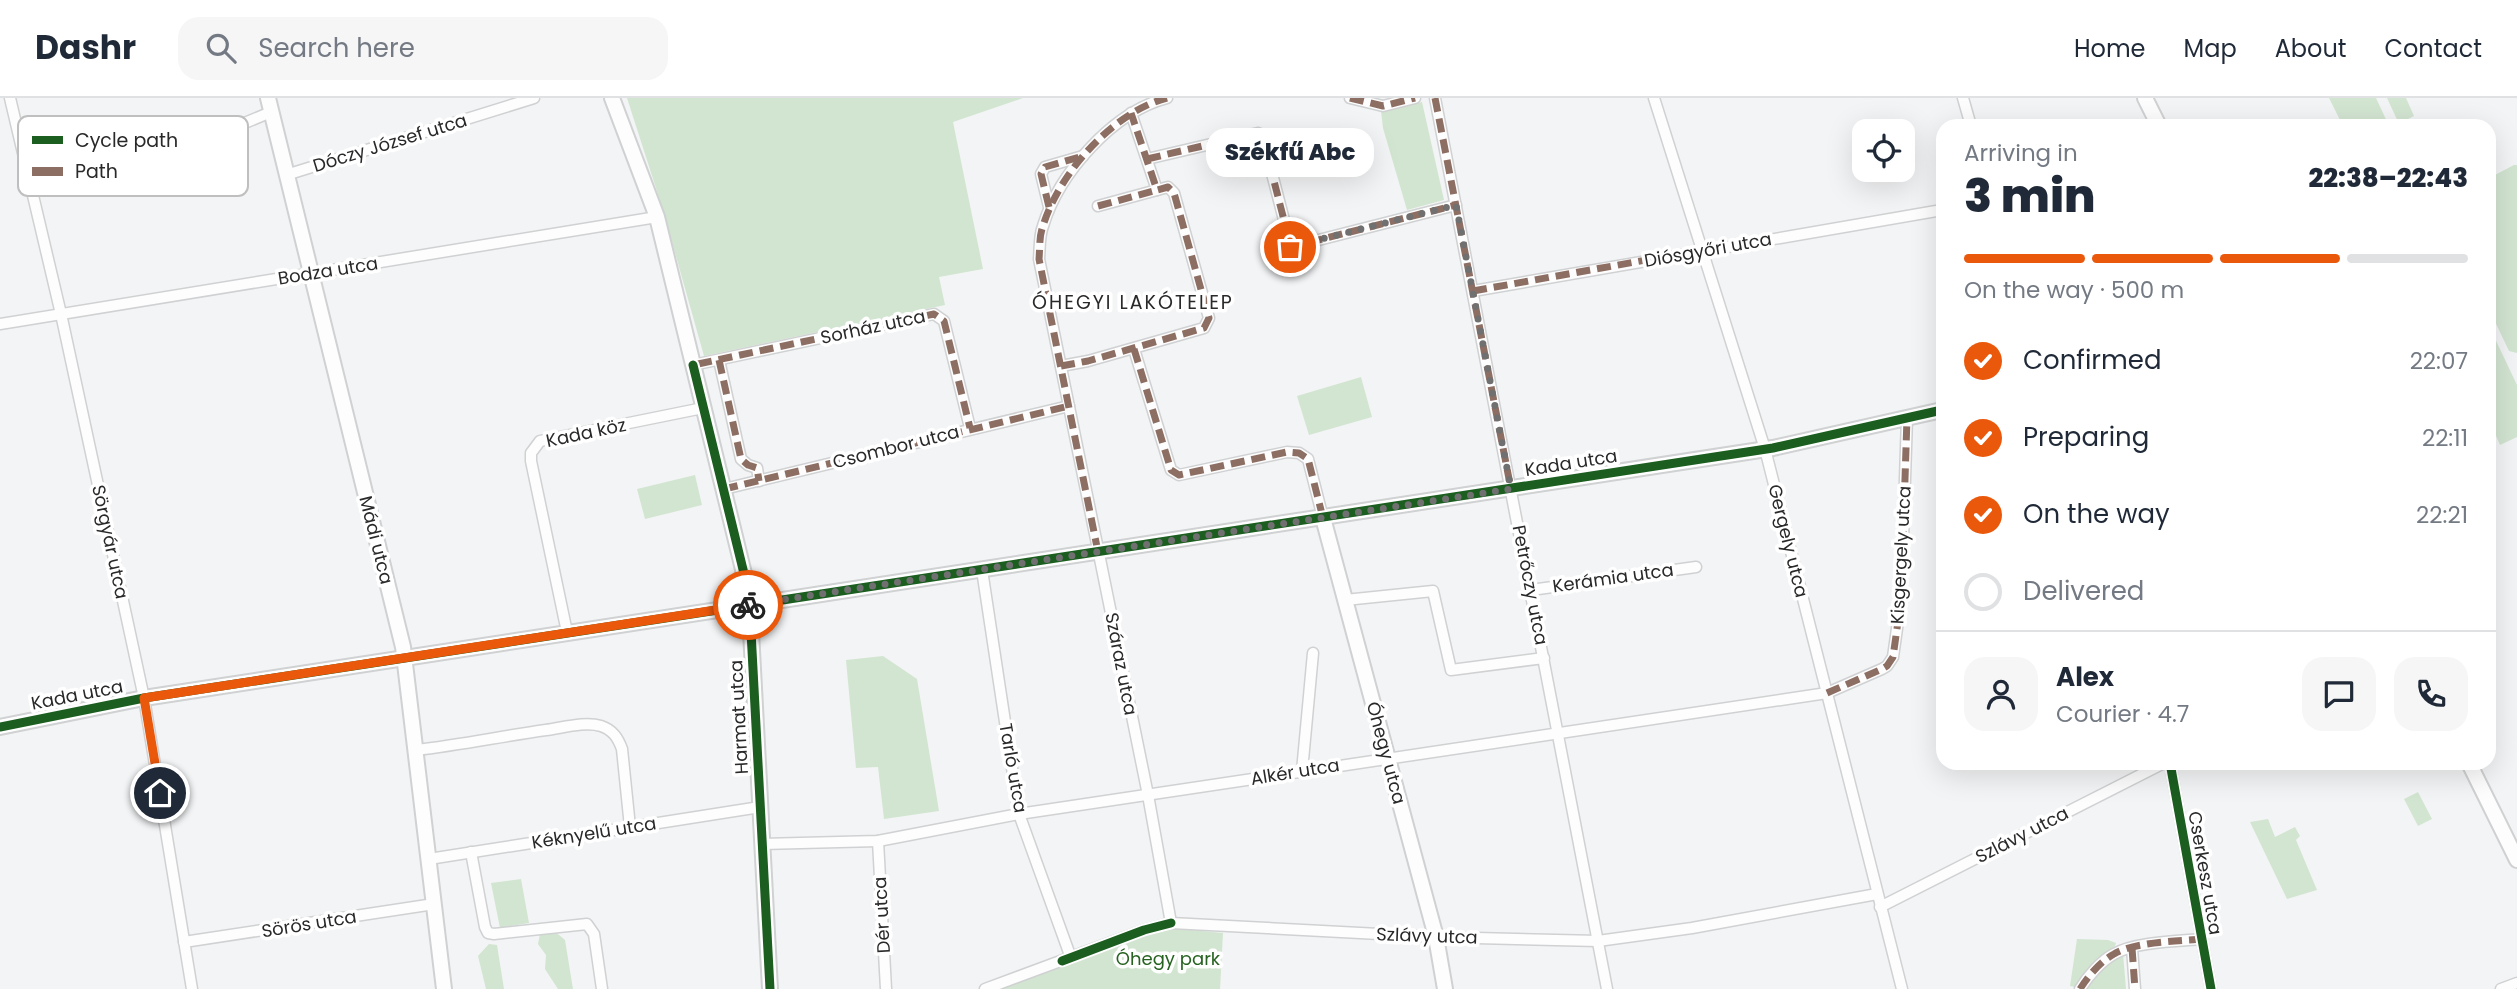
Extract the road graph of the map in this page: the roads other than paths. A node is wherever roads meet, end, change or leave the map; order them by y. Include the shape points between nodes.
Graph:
1 (11, 98) edge
2 (534, 98) edge
3 (612, 98) edge
4 (1167, 98) edge
5 (1350, 98) edge
6 (1415, 98) edge
7 (1435, 98) edge
8 (1654, 98) edge
9 (1963, 98) edge
10 (2146, 98) edge
11 (0, 101) edge
12 (269, 105) edge
13 (1131, 113) junction
14 (246, 116) edge
15 (1969, 119) edge
16 (2155, 119) edge
17 (18, 128) edge
18 (1083, 156) junction
19 (1147, 159) junction
20 (286, 174) junction
21 (1157, 190) junction
22 (34, 196) edge
23 (1456, 205) junction
24 (1098, 206) dead end
25 (1049, 208) junction
26 (1936, 211) edge
27 (657, 218) junction
28 (1702, 250) junction
29 (310, 274) junction
30 (1473, 291) junction
31 (61, 314) junction
32 (0, 324) edge
33 (1134, 349) junction
34 (719, 360) junction
35 (693, 365) junction
36 (1061, 366) junction
37 (1069, 406) junction
38 (703, 408) junction
39 (1936, 411) edge
40 (1907, 418) junction
41 (970, 428) junction
42 (1765, 449) junction
43 (759, 481) junction
44 (724, 489) junction
45 (1511, 489) junction
46 (1323, 518) junction
47 (1098, 552) junction
48 (1696, 567) dead end
49 (982, 570) junction
50 (1531, 590) junction
51 (1345, 600) junction
52 (749, 605) junction
53 (567, 632) junction
54 (1313, 653) dead end
55 (404, 657) junction
56 (1544, 658) junction
57 (1827, 692) junction
58 (144, 698) junction
59 (0, 727) edge
60 (1558, 732) junction
61 (416, 750) junction
62 (1388, 758) junction
63 (2150, 770) edge
64 (2170, 770) edge
65 (2472, 770) edge
66 (1302, 771) junction
67 (1148, 795) junction
68 (760, 807) junction
69 (1019, 814) junction
70 (630, 827) junction
71 (878, 841) junction
72 (762, 844) junction
73 (471, 852) junction
74 (429, 859) junction
75 (2517, 860) edge
76 (1877, 894) junction
77 (434, 904) junction
78 (1880, 907) junction
79 (1171, 923) junction
80 (1436, 937) junction
81 (2201, 939) junction
82 (1598, 941) junction
83 (184, 942) junction
84 (2132, 948) junction
85 (1071, 958) junction
86 (2517, 983) edge
87 (192, 989) edge
88 (444, 989) edge
89 (602, 989) edge
90 (769, 989) edge
91 (886, 989) edge
92 (985, 989) edge
93 (1445, 989) edge
94 (1607, 989) edge
95 (1902, 989) edge
96 (2080, 989) edge
97 (2135, 989) edge
98 (2211, 989) edge
99 (2501, 989) edge

1 - 11 street
1 - 17 street, Sörgyár utca
2 - 20 street, Dóczy József utca
3 - 27 street, Harmat utca
4 - 13 street
5 - 6 street via 1383,106
7 - 23 street, Petrőczy utca
8 - 28 street, Gergely utca
9 - 15 street
10 - 16 street
12 - 14 street
12 - 20 street, Mádi utca
13 - 18 street
13 - 19 street
18 - 25 street
18 - 25 street via 1045,167 1041,174
19 - 21 street
19 - 23 street via 1262,135 1290,247
20 - 29 street, Mádi utca
21 - 24 street
21 - 33 street via 1168,187 1174,193 1209,318 1204,328
22 - 31 street, Sörgyár utca
23 - 30 street, Petrőczy utca
25 - 36 street, Száraz utca via 1041,229 1039,259
26 - 28 street, Diósgyőri utca
27 - 29 street, Bodza utca
27 - 35 street, Harmat utca
28 - 30 street, Diósgyőri utca
28 - 42 street, Gergely utca
29 - 31 street, Bodza utca
29 - 55 street, Mádi utca
30 - 45 street, Petrőczy utca
31 - 32 street, Bodza utca
31 - 58 street, Sörgyár utca
33 - 36 street
33 - 46 street via 1171,470 1179,475 1299,453 1308,459
34 - 35 street, Sorház utca
34 - 41 street, Sorház utca via 934,314 944,321
34 - 43 street via 741,459 757,468
35 - 38 street, Harmat utca
36 - 37 street, Száraz utca
37 - 41 street, Csombor utca
37 - 47 street, Száraz utca
38 - 44 street, Harmat utca
38 - 53 street, Kada köz via 540,442 531,453
39 - 40 street, Kada utca
40 - 42 street, Kada utca
40 - 57 street, Kisgergely utca via 1901,600 1892,657 1882,669
41 - 43 street, Csombor utca
42 - 45 street, Kada utca
42 - 57 street, Gergely utca
43 - 44 street, Csombor utca
44 - 52 street, Harmat utca
45 - 46 street, Kada utca
45 - 50 street, Petrőczy utca
46 - 47 street, Kada utca
46 - 51 street, Óhegy utca
47 - 49 street, Kada utca
47 - 67 street, Száraz utca
48 - 50 street, Kerámia utca
49 - 52 street, Kada utca
49 - 69 street, Tarló utca
50 - 56 street, Petrőczy utca
51 - 56 street via 1433,591 1451,670
51 - 62 street, Óhegy utca
52 - 53 street, Kada utca
52 - 68 street, Harmat utca
53 - 55 street, Kada utca
54 - 66 street
55 - 58 street, Kada utca
55 - 61 street, Mádi utca
56 - 60 street, Petrőczy utca
57 - 60 street, Alkér utca
57 - 76 street, Gergely utca
58 - 59 street, Kada utca
58 - 83 street, Sörgyár utca
60 - 62 street, Alkér utca
60 - 82 street, Petrőczy utca
61 - 70 street via 601,726 610,730 622,749
61 - 74 street, Mádi utca
62 - 66 street, Alkér utca
62 - 80 street, Óhegy utca
63 - 78 street, Szlávy utca
64 - 81 street, Cserkesz utca
65 - 75 street
66 - 67 street, Alkér utca
67 - 69 street, Alkér utca
67 - 79 street, Száraz utca
68 - 70 street, Kéknyelű utca
68 - 72 street, Harmat utca
69 - 71 street, Alkér utca
69 - 85 street, Tarló utca
70 - 73 street, Kéknyelű utca
71 - 72 street, Alkér utca
71 - 91 street, Dér utca
72 - 90 street, Harmat utca
73 - 74 street, Kéknyelű utca
73 - 89 street via 488,933 587,924 594,934
74 - 77 street, Mádi utca
76 - 78 street, Gergely utca
76 - 82 street, Szlávy utca
77 - 83 street, Sörös utca
77 - 88 street, Mádi utca
78 - 95 street, Gergely utca
79 - 80 street, Szlávy utca
79 - 85 street, Szlávy utca
80 - 82 street, Szlávy utca
80 - 93 street, Óhegy utca
81 - 84 street
81 - 98 street, Cserkesz utca
82 - 94 street, Petrőczy utca
83 - 87 street, Sörgyár utca
84 - 96 street via 2101,964
84 - 97 street
85 - 92 street, Szlávy utca
86 - 99 street

